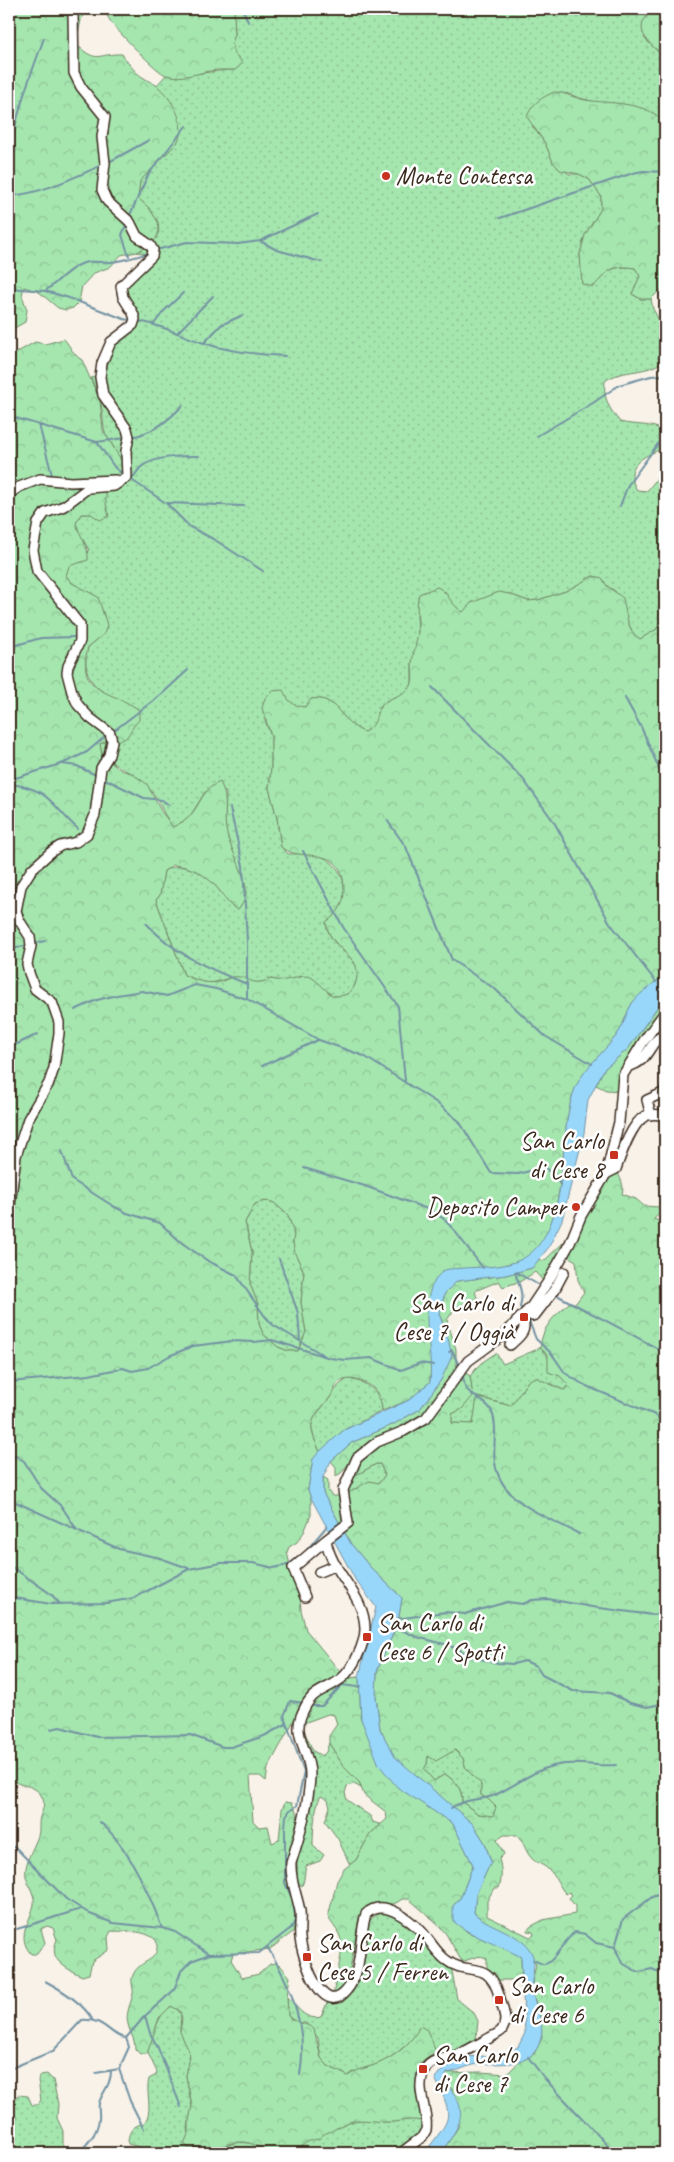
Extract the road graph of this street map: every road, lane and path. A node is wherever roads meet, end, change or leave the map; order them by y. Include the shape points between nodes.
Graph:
1 (64, 9) edge
2 (124, 479) junction
3 (9, 494) edge
4 (665, 1012) edge
5 (665, 1035) edge
6 (629, 1066) junction
7 (665, 1092) edge
8 (651, 1115) junction
9 (665, 1115) edge
10 (606, 1174) junction
11 (9, 1213) edge
12 (564, 1272) dead end
13 (524, 1314) junction
14 (510, 1345) dead end
15 (326, 1539) junction
16 (336, 1564) junction
17 (318, 1572) dead end
18 (305, 1596) dead end
19 (401, 2153) edge

1 - 2 street via 73,13 74,73 105,117 102,190 107,200 153,250 152,256 121,286 135,319 112,342 100,370 103,395 122,420 129,437 127,477
2 - 3 street via 71,482 40,479
2 - 11 street via 114,486 88,488 64,506 45,514 38,523 33,550 37,571 80,624 80,641 67,673 72,692 78,706 110,734 112,741 109,755 101,768 95,815 87,834 51,852 32,869 21,886 16,911 30,937 29,973 35,989 52,1002 60,1033 49,1083 28,1119 16,1156
4 - 6 street
5 - 6 street via 659,1038 642,1061
6 - 10 street via 621,1082 619,1122
7 - 8 street via 647,1100
8 - 9 street
8 - 10 street via 638,1123 616,1169
10 - 13 street via 581,1216 563,1256
12 - 13 street via 535,1315
13 - 14 street via 524,1330
13 - 15 street via 505,1334 468,1361 426,1418 377,1442 357,1458 343,1490 348,1523
15 - 16 street
15 - 18 street via 293,1568
16 - 17 street
16 - 19 street via 359,1600 364,1621 356,1657 345,1675 315,1692 298,1722 310,1772 291,1874 300,1913 299,1937 313,1982 329,1998 337,1998 346,1991 354,1977 366,1914 381,1908 399,1914 416,1926 446,1961 486,1973 494,1983 503,2009 501,2031 458,2055 436,2059 426,2068 422,2080 426,2130

